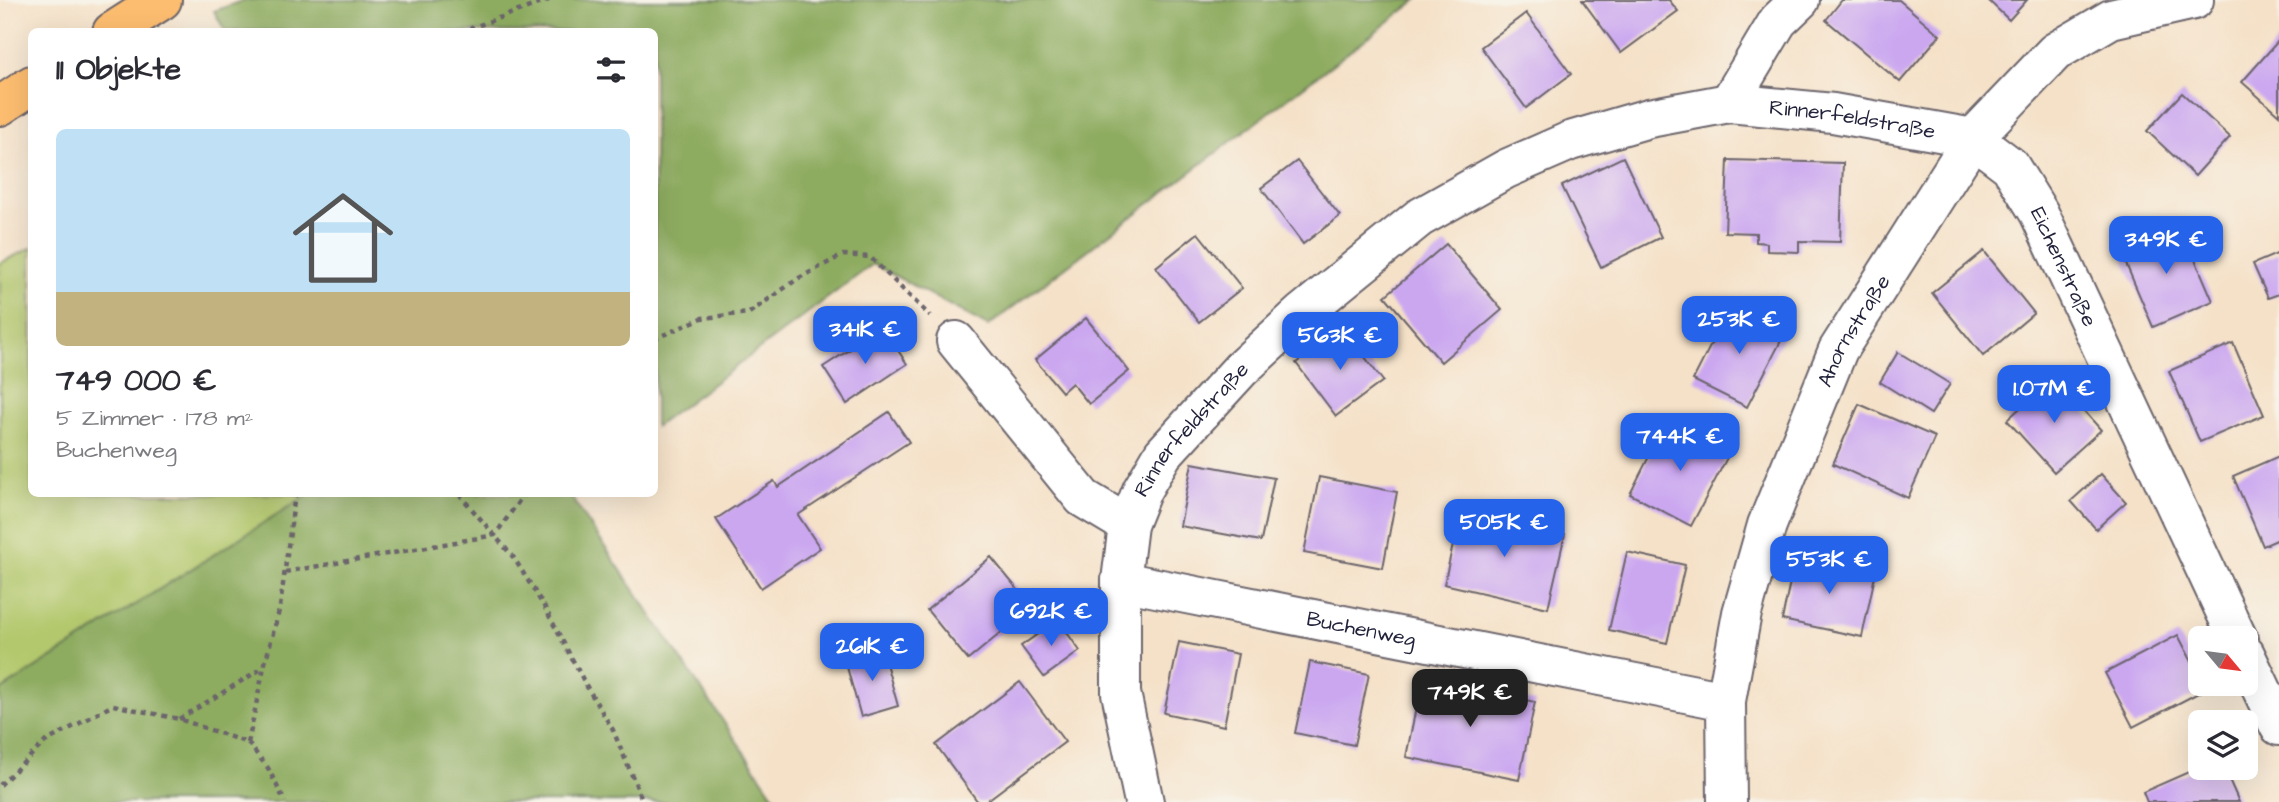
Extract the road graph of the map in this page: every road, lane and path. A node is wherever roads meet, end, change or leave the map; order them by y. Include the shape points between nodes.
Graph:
1 (162, 0) edge
2 (549, 0) edge
3 (1800, 0) edge
4 (2194, 0) edge
5 (118, 28) edge
6 (471, 28) edge
7 (28, 88) edge
8 (1730, 103) junction
9 (0, 106) edge
10 (1973, 138) junction
11 (658, 337) edge
12 (956, 341) joint
13 (295, 497) edge
14 (462, 497) edge
15 (522, 497) edge
16 (1128, 525) junction
17 (495, 535) junction
18 (285, 572) junction
19 (1121, 581) junction
20 (2232, 626) edge
21 (264, 667) junction
22 (2258, 682) edge
23 (1726, 701) junction
24 (179, 719) junction
25 (2279, 726) edge
26 (248, 743) junction
27 (0, 785) edge
28 (285, 802) edge
29 (643, 802) edge
30 (1144, 802) edge
31 (1727, 802) edge

1 - 5 main road
2 - 6 path
3 - 8 street via 1778,21
4 - 10 street, Ahornstraße via 2111,19 2055,51
7 - 9 main road
8 - 10 street, Rinnerfeldstraße via 1833,113
8 - 16 street, Rinnerfeldstraße via 1649,118 1570,141 1506,169 1419,218 1241,369 1163,454
10 - 20 street, Eichenstraße via 2010,166 2039,213
10 - 23 street, Ahornstraße via 1838,350 1768,526 1742,613
11 - 12 path via 702,318 749,313 799,278 843,255 870,257
12 - 16 street via 1083,498
13 - 18 path
14 - 17 path
15 - 17 path
16 - 19 street, Rinnerfeldstraße
17 - 18 path
17 - 29 path via 545,608 613,730
18 - 21 path
19 - 23 street, Buchenweg
19 - 30 street, Rinnerfeldstraße via 1121,693
21 - 24 path
21 - 26 path
22 - 25 street
23 - 31 street, Ahornstraße
24 - 26 path
24 - 27 path via 113,705 45,742
26 - 28 path via 268,768

